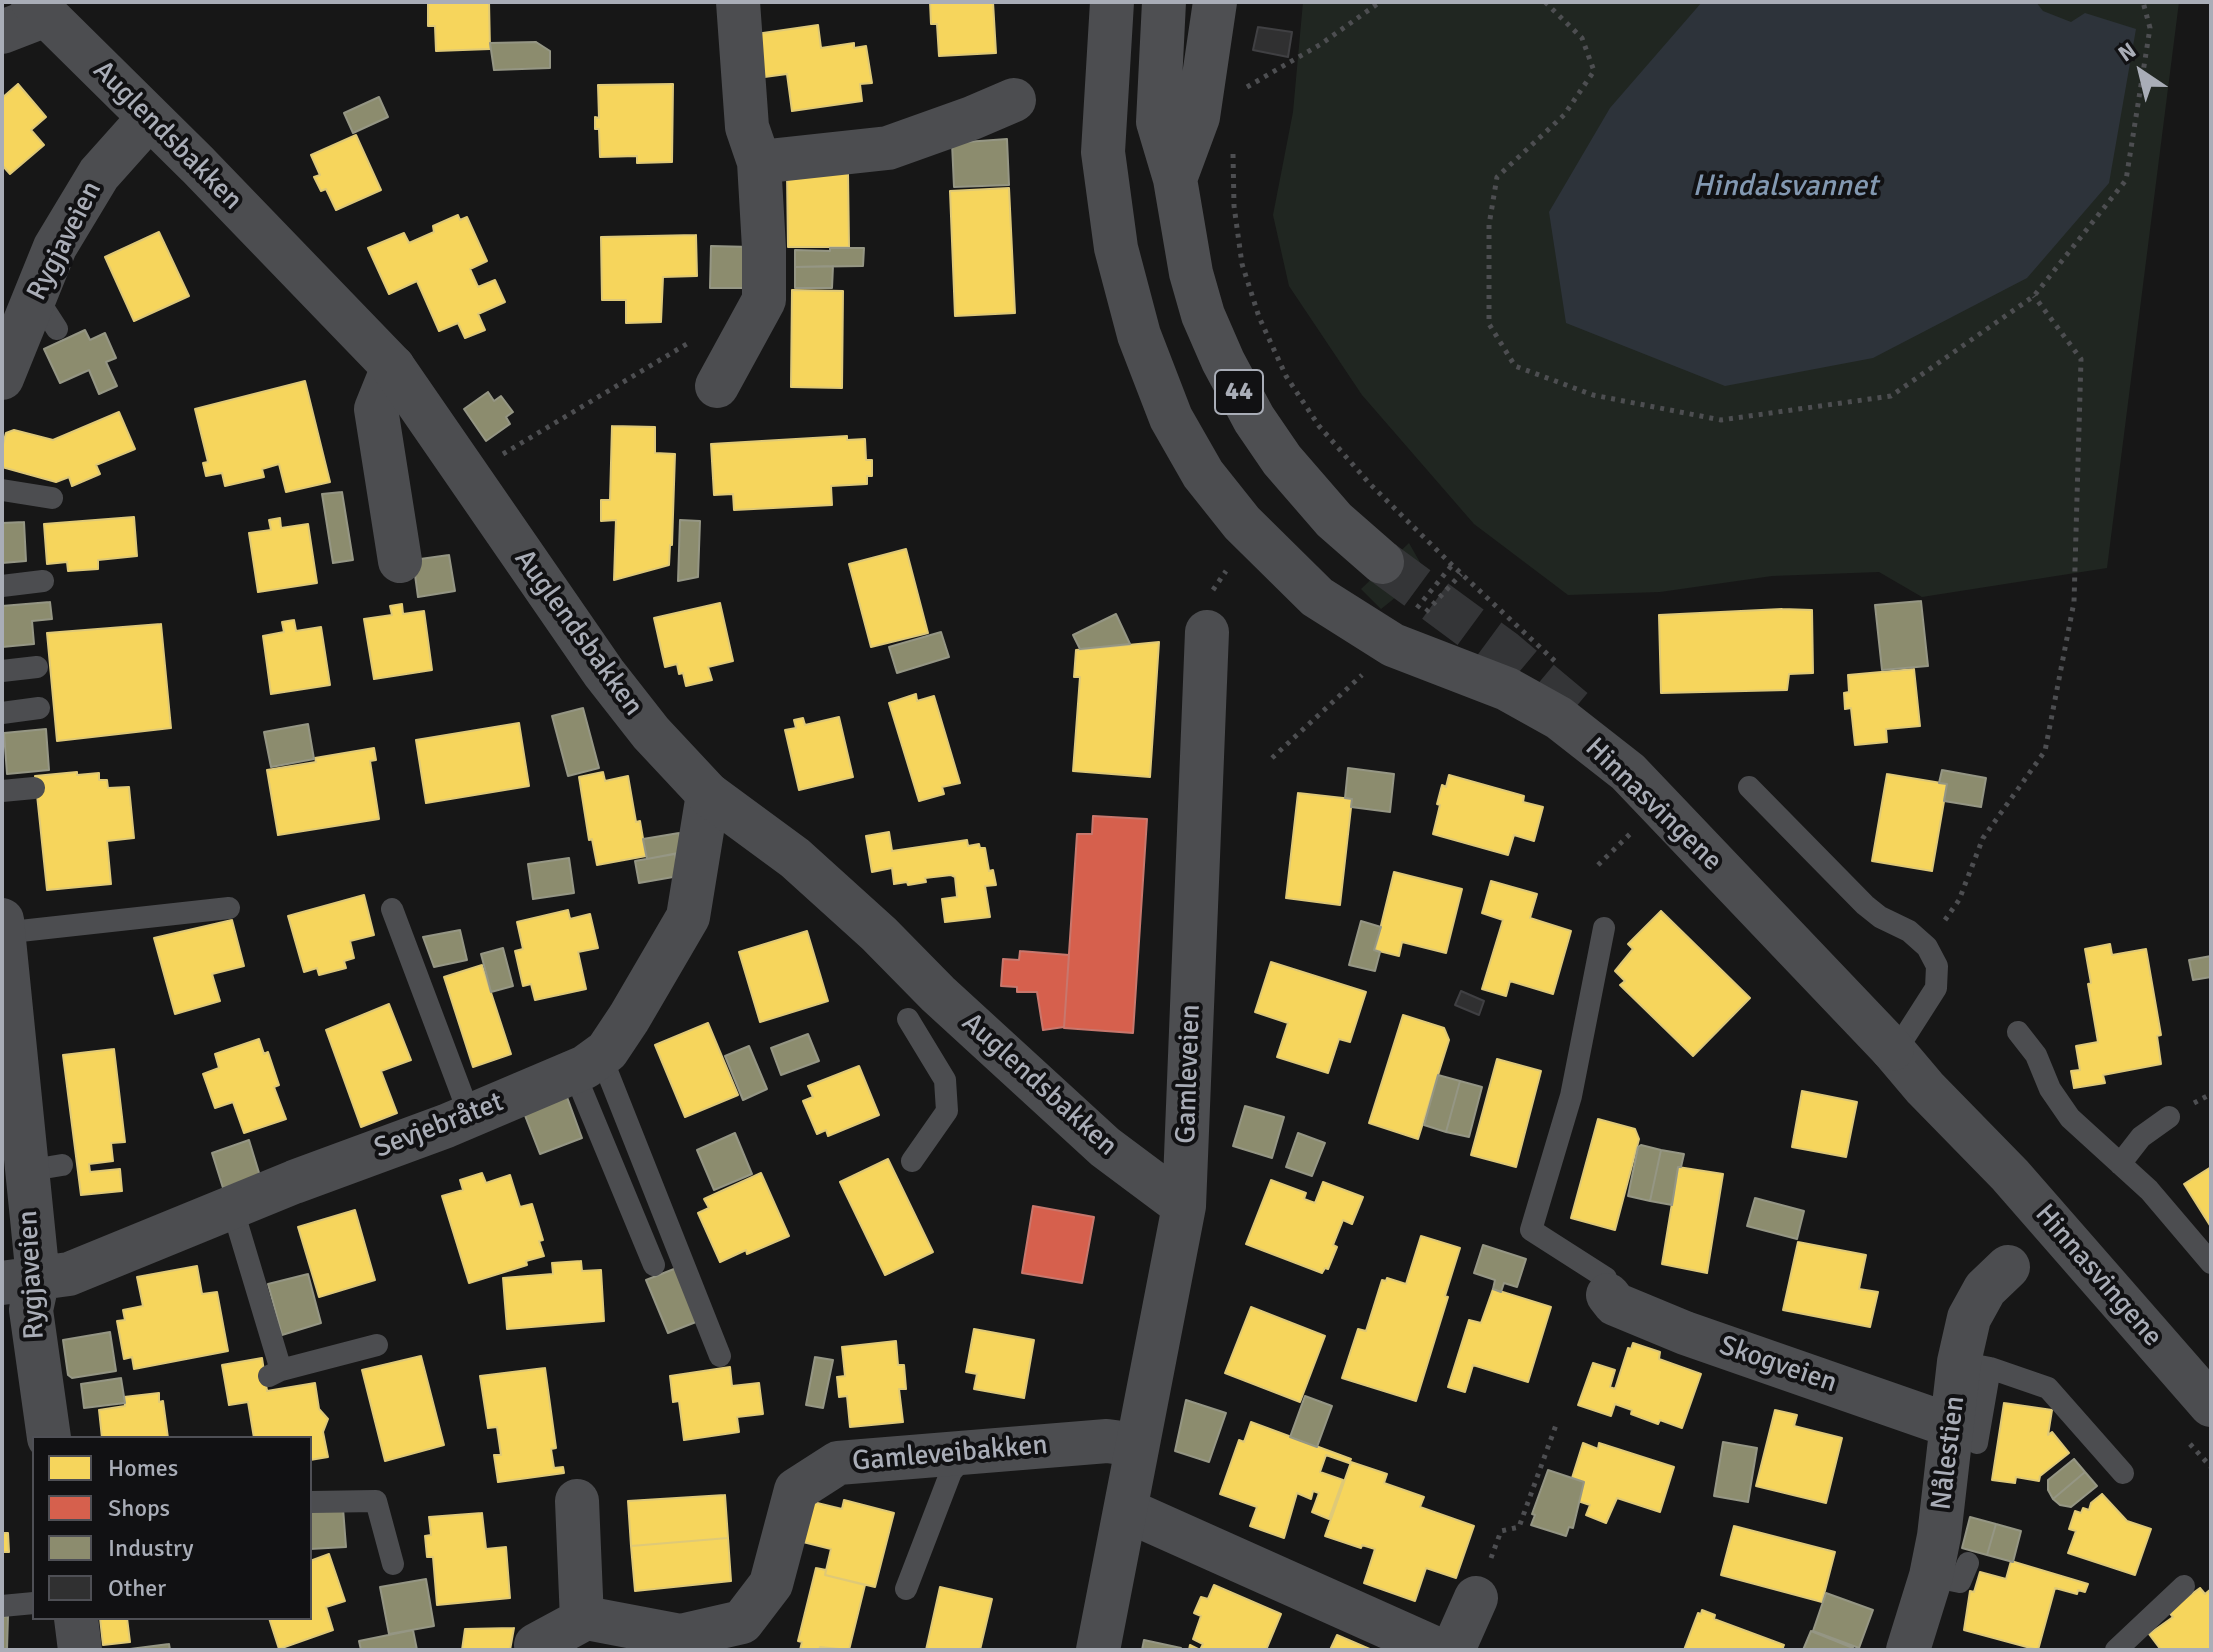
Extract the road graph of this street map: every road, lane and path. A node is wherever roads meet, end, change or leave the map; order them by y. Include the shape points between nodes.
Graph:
1 (738, 2) edge
2 (1112, 2) edge
3 (1164, 2) edge
4 (1215, 2) edge
5 (1380, 2) edge
6 (1545, 2) edge
7 (2143, 2) edge
8 (39, 9) edge
9 (2, 32) edge
10 (1245, 88) dead end
11 (1014, 100) dead end
12 (149, 118) junction
13 (1233, 143) dead end
14 (759, 162) junction
15 (1175, 179) junction
16 (2034, 296) junction
17 (701, 335) dead end
18 (393, 367) junction
19 (2, 378) edge
20 (717, 386) dead end
21 (470, 477) junction
22 (2, 490) edge
23 (52, 498) dead end
24 (400, 561) dead end
25 (1382, 562) tunnel mouth
26 (1452, 565) junction
27 (1461, 574) junction
28 (43, 581) dead end
29 (2, 586) edge
30 (1414, 611) dead end
31 (1422, 615) dead end
32 (1207, 632) dead end
33 (1559, 666) dead end
34 (37, 667) dead end
35 (2, 671) edge
36 (1364, 673) dead end
37 (39, 708) dead end
38 (2, 713) edge
39 (1272, 758) dead end
40 (1749, 787) dead end
41 (34, 788) dead end
42 (2, 791) edge
43 (708, 794) junction
44 (1631, 833) dead end
45 (1598, 865) dead end
46 (229, 908) dead end
47 (392, 909) dead end
48 (2, 920) edge
49 (1604, 928) dead end
50 (2, 932) edge
51 (1927, 947) junction
52 (908, 1019) dead end
53 (2018, 1032) dead end
54 (1894, 1049) junction
55 (588, 1064) junction
56 (470, 1116) junction
57 (2169, 1117) dead end
58 (11, 1118) edge
59 (912, 1161) dead end
60 (2120, 1164) junction
61 (1184, 1206) junction
62 (232, 1207) junction
63 (2211, 1263) edge
64 (654, 1265) dead end
65 (2008, 1267) dead end
66 (20, 1281) edge
67 (1608, 1295) joint
68 (377, 1345) dead end
69 (720, 1356) dead end
70 (1975, 1365) junction
71 (2211, 1405) edge
72 (1556, 1425) dead end
73 (1964, 1434) junction
74 (49, 1436) edge
75 (1137, 1445) junction
76 (970, 1451) junction
77 (2123, 1473) dead end
78 (577, 1501) dead end
79 (312, 1502) edge
80 (1126, 1510) junction
81 (393, 1564) dead end
82 (2184, 1586) dead end
83 (906, 1589) dead end
84 (1476, 1598) joint
85 (32, 1603) edge
86 (2, 1606) edge
87 (76, 1620) edge
88 (582, 1620) junction
89 (536, 1645) dead end
90 (1912, 1649) edge
91 (80, 1650) edge
92 (1098, 1650) edge
93 (1439, 1650) edge
94 (1453, 1650) edge
95 (2116, 1650) edge

1 - 14 street via 747,127
2 - 54 street, Hinnasvingene via 1103,152 1116,248 1139,335 1171,418 1203,474 1242,523 1317,597 1393,645 1507,689 1559,718 1628,772
3 - 15 main road, 44 via 1158,122
4 - 15 main road via 1198,117
5 - 10 path
6 - 16 path via 1582,38 1594,71 1564,115 1497,177 1489,225 1489,324 1515,366 1593,395 1721,420 1891,396
7 - 16 path via 2150,28 2126,180
8 - 9 street
8 - 12 street, Auglendsbakken
11 - 14 street via 888,148
12 - 18 street, Auglendsbakken
12 - 19 street, Rygjaveien via 99,174 55,247 46,312
13 - 26 path via 1242,264 1286,376 1319,426
14 - 20 street via 764,300
15 - 25 main road, 44 via 1191,273 1229,373 1254,419 1301,484
16 - 51 path via 2081,359 2074,602 2045,751 1983,838 1959,900
17 - 21 path
18 - 21 street, Auglendsbakken
18 - 24 street via 376,409
21 - 43 street, Auglendsbakken via 604,673
22 - 23 lane
26 - 27 path
26 - 30 path
27 - 31 path
27 - 33 path
28 - 29 lane
32 - 61 street, Gamleveien
34 - 35 lane
36 - 39 path
37 - 38 lane
40 - 51 lane via 1865,905
41 - 42 lane
43 - 55 street via 688,917 629,1018
43 - 61 street, Auglendsbakken via 795,858 1105,1147
44 - 45 path
46 - 50 lane
47 - 56 lane
48 - 50 street, Rygjaveien
49 - 67 lane via 1571,1096 1531,1230 1606,1278
50 - 58 street, Rygjaveien
51 - 54 lane via 1937,966 1936,988
52 - 59 lane via 945,1080 947,1111
53 - 60 lane via 2070,1118
54 - 71 street, Hinnasvingene
55 - 56 street, Sevjebråtet
55 - 64 lane
55 - 69 lane
56 - 62 street, Sevjebråtet
57 - 60 lane via 2141,1137
58 - 66 street, Rygjaveien via 44,1168
60 - 63 lane
61 - 75 street, Gamleveien
62 - 66 street, Sevjebråtet via 69,1274
62 - 68 lane via 275,1373
65 - 70 street, Nålestien via 1985,1289 1969,1318
66 - 74 street, Rygjaveien via 31,1310
67 - 73 street, Skogveien via 1615,1304 1685,1333
70 - 73 street, Nålestien
70 - 77 lane via 2048,1388
72 - 84 path via 1519,1527 1501,1531
73 - 90 street, Nålestien via 1939,1536 1949,1570
75 - 76 street, Gamleveibakken via 1107,1441
75 - 80 street, Gamleveien
76 - 83 lane via 951,1472
76 - 88 street, Gamleveibakken via 838,1463 796,1490 771,1584 742,1622 681,1636
78 - 88 street
79 - 81 lane via 376,1501
80 - 92 street, Gamleveien
80 - 93 street
82 - 95 lane
84 - 94 street
85 - 86 lane
87 - 91 street
88 - 89 street

